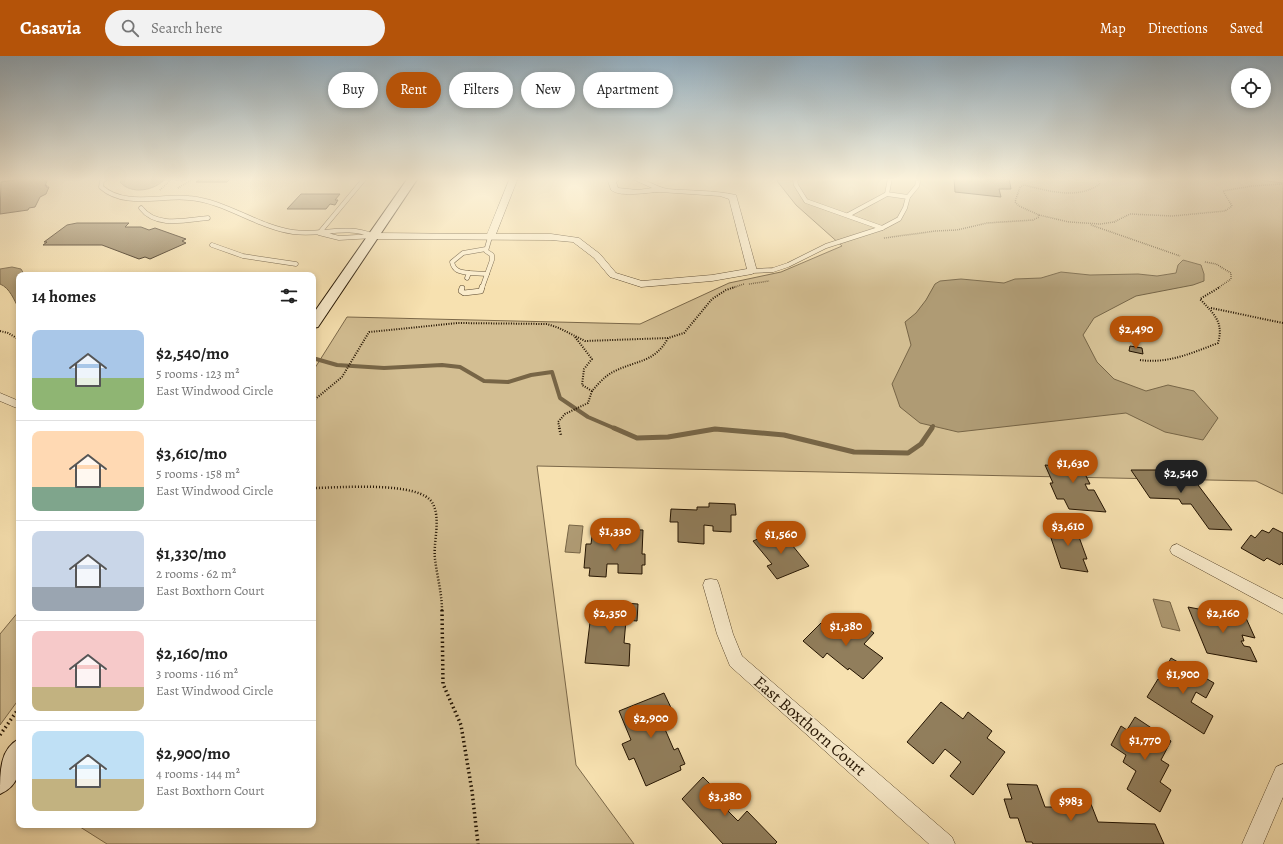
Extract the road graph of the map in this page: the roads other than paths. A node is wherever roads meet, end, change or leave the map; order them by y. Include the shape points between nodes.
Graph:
1 (146, 215) edge
2 (245, 215) edge
3 (336, 215) edge
4 (388, 215) edge
5 (499, 215) edge
6 (738, 215) edge
7 (848, 215) edge
8 (901, 215) edge
9 (208, 218) dead end
10 (882, 228) junction
11 (319, 233) junction
12 (374, 236) junction
13 (490, 237) junction
14 (212, 245) dead end
15 (486, 249) junction
16 (296, 264) dead end
17 (752, 271) junction
18 (469, 273) junction
19 (487, 274) junction
20 (466, 278) dead end
21 (462, 288) dead end
22 (316, 320) edge
23 (0, 397) edge
24 (16, 404) edge
25 (1177, 550) dead end
26 (711, 585) dead end
27 (1283, 607) edge
28 (16, 756) edge
29 (1283, 774) edge
30 (0, 780) edge
31 (945, 844) edge
32 (1252, 844) edge

1 - 9 lane via 152,219 168,220
2 - 11 lane via 282,230
3 - 11 lane
4 - 12 main road
5 - 13 street
6 - 17 street
7 - 10 lane
8 - 10 lane via 899,219
10 - 17 lane via 826,246 773,270
11 - 12 lane via 343,238
11 - 12 lane via 331,230 364,231
12 - 13 street
12 - 22 main road
13 - 15 lane
13 - 17 street via 576,240 597,256 613,275 641,284 712,278
14 - 16 lane via 254,259
15 - 18 lane via 468,251 457,256 452,262 453,267 459,272
15 - 19 lane via 492,255
18 - 19 lane
18 - 20 lane
19 - 21 lane via 481,291 464,293 461,291
23 - 24 street
25 - 27 street
26 - 31 street, East Boxthorn Court via 725,634 736,661
28 - 30 main road
29 - 32 street

